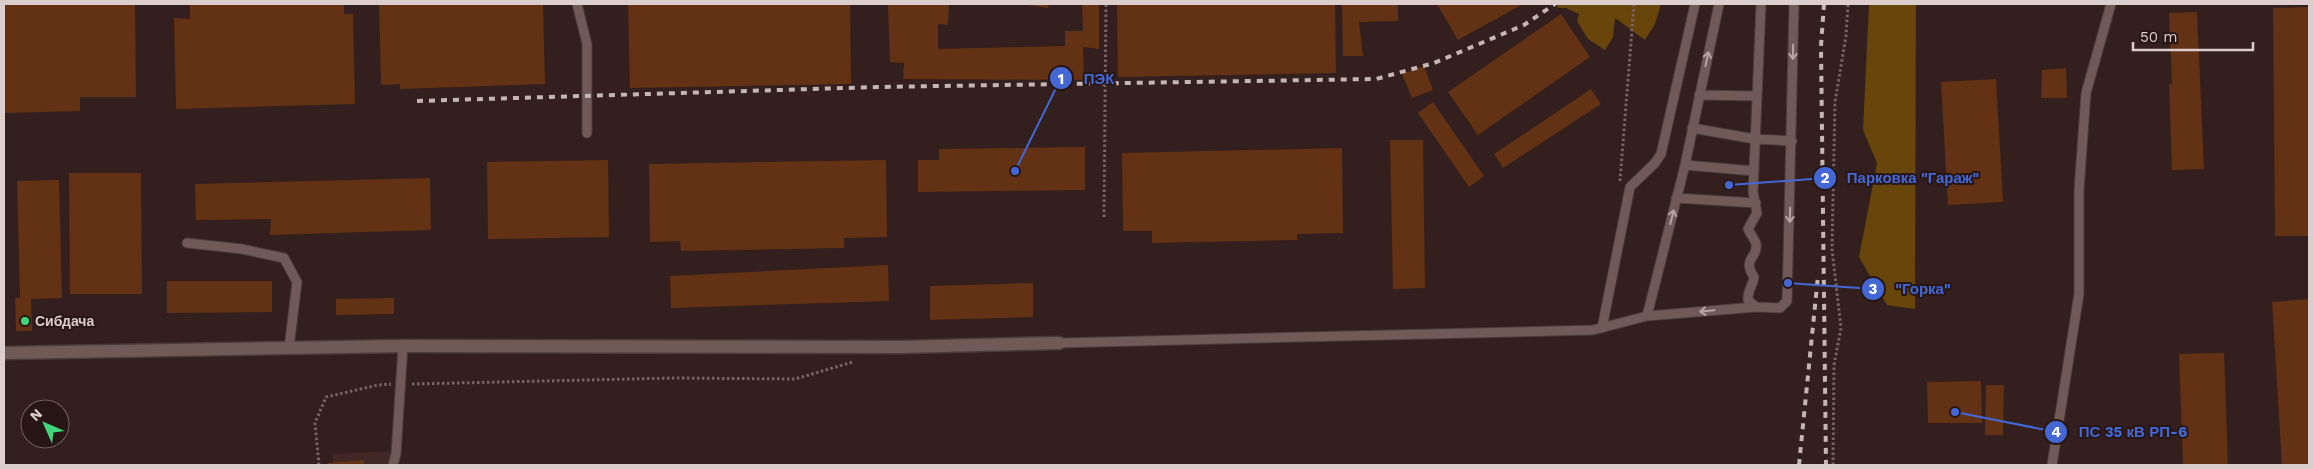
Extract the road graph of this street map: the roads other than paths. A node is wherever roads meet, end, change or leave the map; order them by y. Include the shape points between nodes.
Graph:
1 (577, 4) edge
2 (1695, 4) edge
3 (1720, 4) edge
4 (1761, 4) edge
5 (1794, 4) edge
6 (2111, 4) edge
7 (1699, 95) junction
8 (1758, 96) junction
9 (1692, 128) junction
10 (587, 133) dead end
11 (1755, 139) junction
12 (1792, 141) junction
13 (1685, 165) junction
14 (1754, 171) junction
15 (1676, 198) junction
16 (1756, 203) junction
17 (187, 243) dead end
18 (1756, 307) junction
19 (1647, 316) junction
20 (1602, 328) junction
21 (1059, 343) joint
22 (403, 346) junction
23 (289, 348) junction
24 (4, 353) edge
25 (393, 465) edge
26 (2052, 465) edge

1 - 10 lane via 587,44
2 - 20 lane via 1661,154 1630,187
7 -> 3 lane
4 - 8 lane
5 -> 12 lane
6 - 26 lane via 2086,93 2080,190 2079,294
7 - 8 lane
7 - 9 lane
8 - 11 lane
9 - 11 lane
9 - 13 lane
11 - 12 lane
11 - 14 lane
12 -> 18 lane via 1787,301 1780,308
13 - 14 lane
13 - 15 lane
14 - 16 lane
15 - 16 lane
19 -> 15 lane
16 - 18 lane via 1757,214 1748,229 1756,243 1748,268 1754,277 1753,286 1747,293 1748,300
17 - 23 lane via 284,258 297,282
18 -> 19 lane
19 - 20 lane
20 - 21 lane
21 - 22 street via 902,347
22 - 23 street
22 - 25 lane
23 - 24 street

